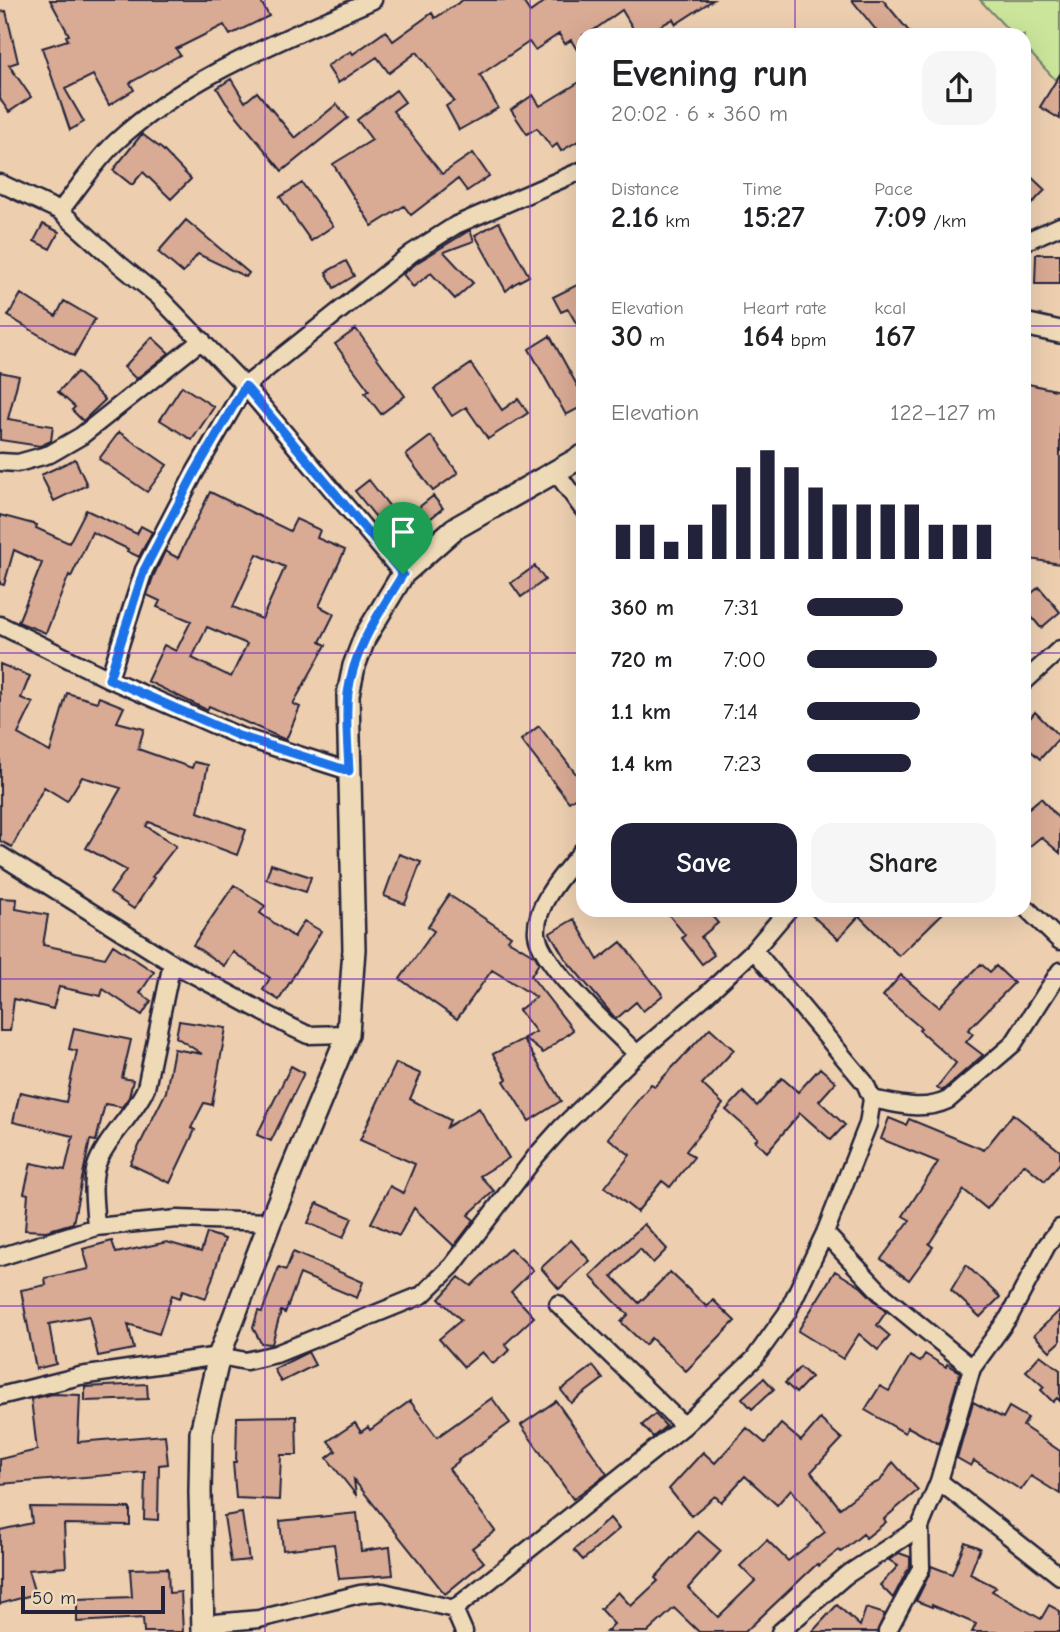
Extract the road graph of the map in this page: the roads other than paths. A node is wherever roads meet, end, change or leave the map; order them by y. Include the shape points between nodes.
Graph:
1 (373, 0) edge
2 (576, 173) edge
3 (0, 183) edge
4 (60, 211) junction
5 (1060, 226) edge
6 (1031, 239) edge
7 (1031, 326) edge
8 (1060, 332) edge
9 (202, 340) junction
10 (245, 386) junction
11 (576, 460) edge
12 (0, 462) edge
13 (555, 472) junction
14 (576, 500) edge
15 (403, 574) junction
16 (0, 625) edge
17 (1060, 649) edge
18 (1031, 675) edge
19 (109, 679) junction
20 (349, 771) junction
21 (0, 855) edge
22 (576, 858) edge
23 (1031, 913) edge
24 (782, 917) edge
25 (1060, 941) edge
26 (754, 950) junction
27 (172, 963) junction
28 (1060, 971) edge
29 (348, 1034) junction
30 (636, 1054) junction
31 (872, 1099) junction
32 (270, 1222) junction
33 (96, 1227) junction
34 (1060, 1228) edge
35 (825, 1233) junction
36 (0, 1257) edge
37 (558, 1304) dead end
38 (219, 1356) junction
39 (972, 1367) junction
40 (0, 1395) edge
41 (684, 1426) junction
42 (939, 1480) junction
43 (920, 1527) junction
44 (1060, 1576) edge
45 (454, 1609) junction
46 (204, 1628) edge
47 (464, 1632) edge
48 (780, 1632) edge
49 (887, 1632) edge

1 - 4 street via 180,92 115,143
2 - 10 street via 456,225 412,253
3 - 4 street
4 - 9 street
5 - 6 street
7 - 8 street
9 - 10 street
9 - 12 street via 81,436 50,454 18,463
10 - 15 street
10 - 19 street via 144,570
11 - 13 street
13 - 14 street
13 - 15 street via 454,529
15 - 20 street via 365,637 354,666 348,695
16 - 19 street
17 - 18 street
19 - 20 street via 239,736
20 - 29 street via 354,949
21 - 27 street
22 - 30 street via 552,887 537,934 567,983
23 - 25 street
24 - 26 street
26 - 30 street
26 - 31 street via 865,1083
27 - 29 street via 308,1035
27 - 33 street via 146,1088 96,1167
28 - 31 street via 1013,1044 948,1100 911,1107
29 - 32 street
30 - 38 street via 536,1156 452,1266 422,1295 276,1354 246,1361
31 - 35 street via 868,1124
32 - 33 street via 177,1219
32 - 38 street
33 - 36 street
34 - 39 street via 1009,1317
35 - 39 street via 885,1297
35 - 41 street via 787,1312 754,1359
37 - 41 street
38 - 40 street via 80,1376
38 - 46 street via 201,1433
39 - 42 street
41 - 45 street
42 - 43 street
42 - 44 street
43 - 48 street via 845,1576
43 - 49 street via 921,1568
45 - 46 street via 383,1592
45 - 47 street

